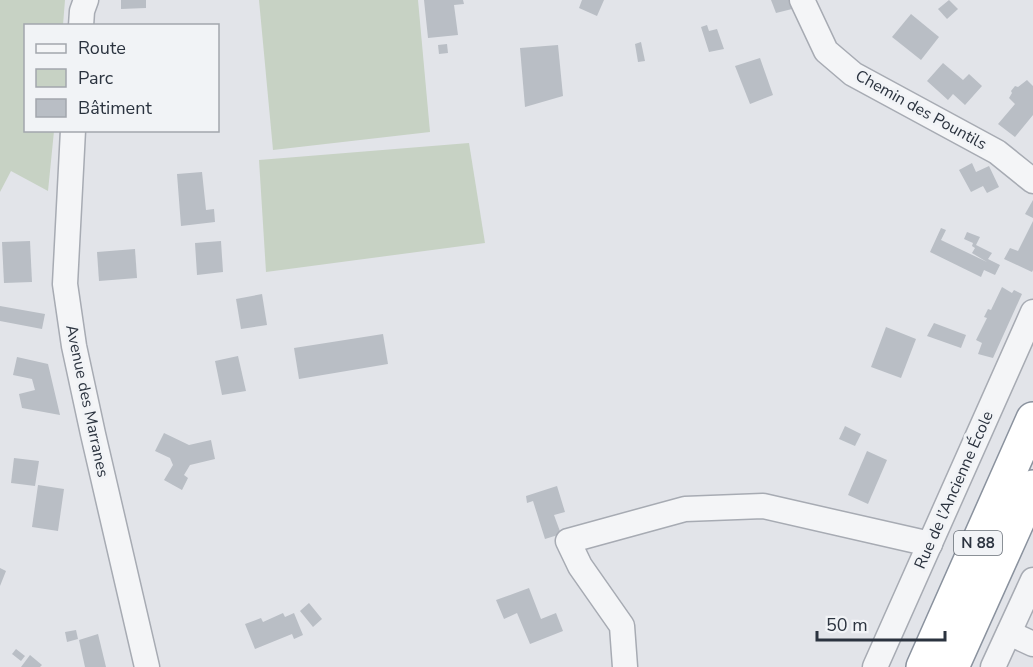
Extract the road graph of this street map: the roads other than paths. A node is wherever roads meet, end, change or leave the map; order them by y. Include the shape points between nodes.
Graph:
1 (86, 0) edge
2 (802, 0) edge
3 (81, 24) edge
4 (73, 132) edge
5 (1033, 181) edge
6 (1033, 312) edge
7 (1033, 419) edge
8 (1033, 487) edge
9 (930, 544) junction
10 (1033, 580) edge
11 (1009, 633) junction
12 (1033, 644) edge
13 (147, 667) edge
14 (625, 667) edge
15 (875, 667) edge
16 (923, 667) edge
17 (952, 667) edge
18 (993, 667) edge

1 - 3 street
2 - 5 street, Chemin des Pountils via 826,51 853,74 998,152
4 - 13 street, Avenue des Marranes via 65,284 74,346
6 - 9 street, Rue de l’Ancienne École
7 - 16 highway, N 88
8 - 17 highway, N 88
9 - 14 street via 763,506 686,510 568,541 580,566 622,626
9 - 15 street, Rue de l’Ancienne École
10 - 11 street
11 - 12 street
11 - 18 street

